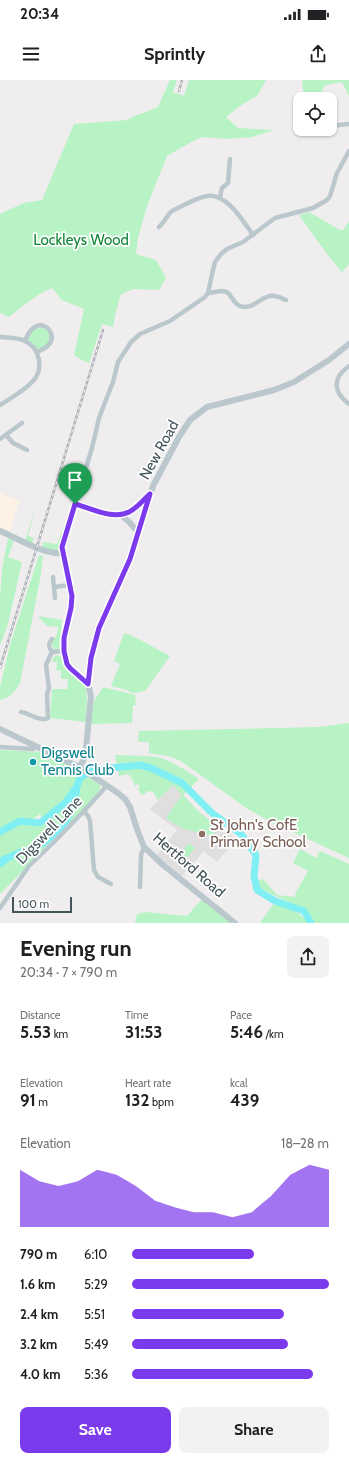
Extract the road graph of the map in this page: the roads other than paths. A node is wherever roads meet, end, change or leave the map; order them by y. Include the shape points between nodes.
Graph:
1 (349, 124) edge
2 (337, 125) edge
3 (349, 151) edge
4 (230, 160) dead end
5 (220, 198) junction
6 (159, 227) dead end
7 (253, 235) junction
8 (208, 293) junction
9 (286, 300) dead end
10 (0, 337) edge
11 (25, 341) junction
12 (349, 344) edge
13 (37, 352) junction
14 (349, 366) edge
15 (349, 404) edge
16 (0, 405) edge
17 (22, 423) dead end
18 (6, 435) junction
19 (0, 439) edge
20 (27, 450) dead end
21 (150, 494) junction
22 (75, 504) junction
23 (121, 515) junction
24 (0, 531) edge
25 (138, 532) junction
26 (63, 553) junction
27 (53, 577) dead end
28 (69, 585) junction
29 (55, 587) junction
30 (55, 598) dead end
31 (52, 639) dead end
32 (64, 651) junction
33 (52, 652) junction
34 (88, 684) junction
35 (20, 712) dead end
36 (0, 730) edge
37 (0, 747) edge
38 (36, 747) junction
39 (60, 752) dead end
40 (85, 752) junction
41 (79, 767) junction
42 (104, 789) dead end
43 (84, 811) junction
44 (144, 847) junction
45 (111, 884) dead end
46 (140, 887) dead end
47 (0, 908) edge
48 (235, 923) edge

1 - 2 street
3 - 7 street via 327,200 313,208 276,218
4 - 5 street via 228,183 222,188
5 - 6 street via 208,196 189,202 169,213
5 - 7 street
7 - 8 street via 218,257
8 - 9 street via 227,292 242,306 254,305 271,296
8 - 22 street via 201,301 170,321 140,334 131,342 118,362
10 - 11 street
11 - 13 street
11 - 13 street via 33,327 41,325 48,328 51,342
12 - 21 street, New Road via 294,382 202,410 184,429
13 - 16 street via 39,366 35,379
14 - 15 street via 341,372 337,386 340,396
17 - 18 street
18 - 19 street
18 - 20 street via 13,444
21 - 23 street via 134,509
21 - 25 street, New Road
22 - 23 street via 111,515
22 - 26 street via 62,547
23 - 25 street
24 - 26 street via 44,550
25 - 34 street, New Road via 130,559 99,628 91,658
26 - 28 street
27 - 29 street
28 - 29 street
28 - 32 street via 72,596
29 - 30 street
31 - 33 street via 49,645
32 - 33 street
32 - 34 street via 67,664
33 - 35 street via 46,665 49,688 48,718 41,719
34 - 40 street, New Road via 91,699
36 - 38 street, Hertford Road
37 - 38 street
38 - 41 street, Hertford Road
39 - 40 street
40 - 41 street, New Road
41 - 44 street, Hertford Road via 125,799
42 - 43 street, Digswell Lane
43 - 45 street via 90,821 94,870 98,877
43 - 47 street, Digswell Lane via 29,866
44 - 46 street via 141,855
44 - 48 street, Hertford Road

